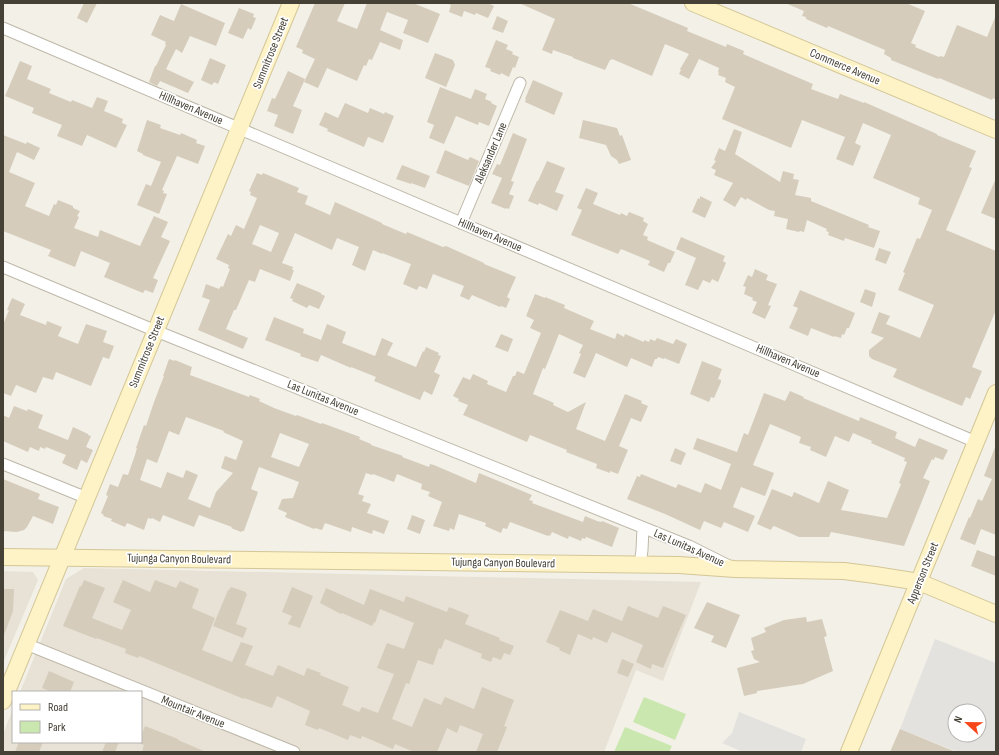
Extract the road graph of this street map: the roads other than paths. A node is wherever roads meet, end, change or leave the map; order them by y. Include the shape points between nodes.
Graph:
1 (291, 3) edge
2 (693, 3) edge
3 (3, 28) edge
4 (520, 83) dead end
5 (240, 128) junction
6 (996, 130) edge
7 (461, 223) junction
8 (3, 267) edge
9 (156, 331) junction
10 (996, 393) edge
11 (976, 442) junction
12 (3, 464) edge
13 (87, 498) junction
14 (643, 528) junction
15 (3, 557) edge
16 (62, 558) junction
17 (640, 565) junction
18 (735, 570) junction
19 (919, 582) junction
20 (996, 614) edge
21 (26, 644) junction
22 (3, 701) edge
23 (294, 752) edge
24 (849, 752) edge

1 - 5 street, Summitrose Street
2 - 6 street, Commerce Avenue
3 - 5 street, Hillhaven Avenue
4 - 7 street, Aleksander Lane
5 - 7 street, Hillhaven Avenue
5 - 9 street, Summitrose Street
7 - 11 street, Hillhaven Avenue
8 - 9 street, Las Lunitas Avenue
9 - 13 street, Summitrose Street
9 - 14 street, Las Lunitas Avenue
10 - 11 street, Apperson Street
11 - 19 street, Apperson Street
12 - 13 street
13 - 16 street, Summitrose Street
14 - 17 street, Las Lunitas Avenue
14 - 18 street, Las Lunitas Avenue via 690,546
15 - 16 street, Tujunga Canyon Boulevard
16 - 17 street, Tujunga Canyon Boulevard
16 - 21 street, Summitrose Street
17 - 18 street, Tujunga Canyon Boulevard via 679,565
18 - 19 street, Tujunga Canyon Boulevard via 844,571
19 - 20 street, Tujunga Canyon Boulevard
19 - 24 street, Apperson Street
21 - 22 street, Summitrose Street
21 - 23 street, Mountair Avenue

